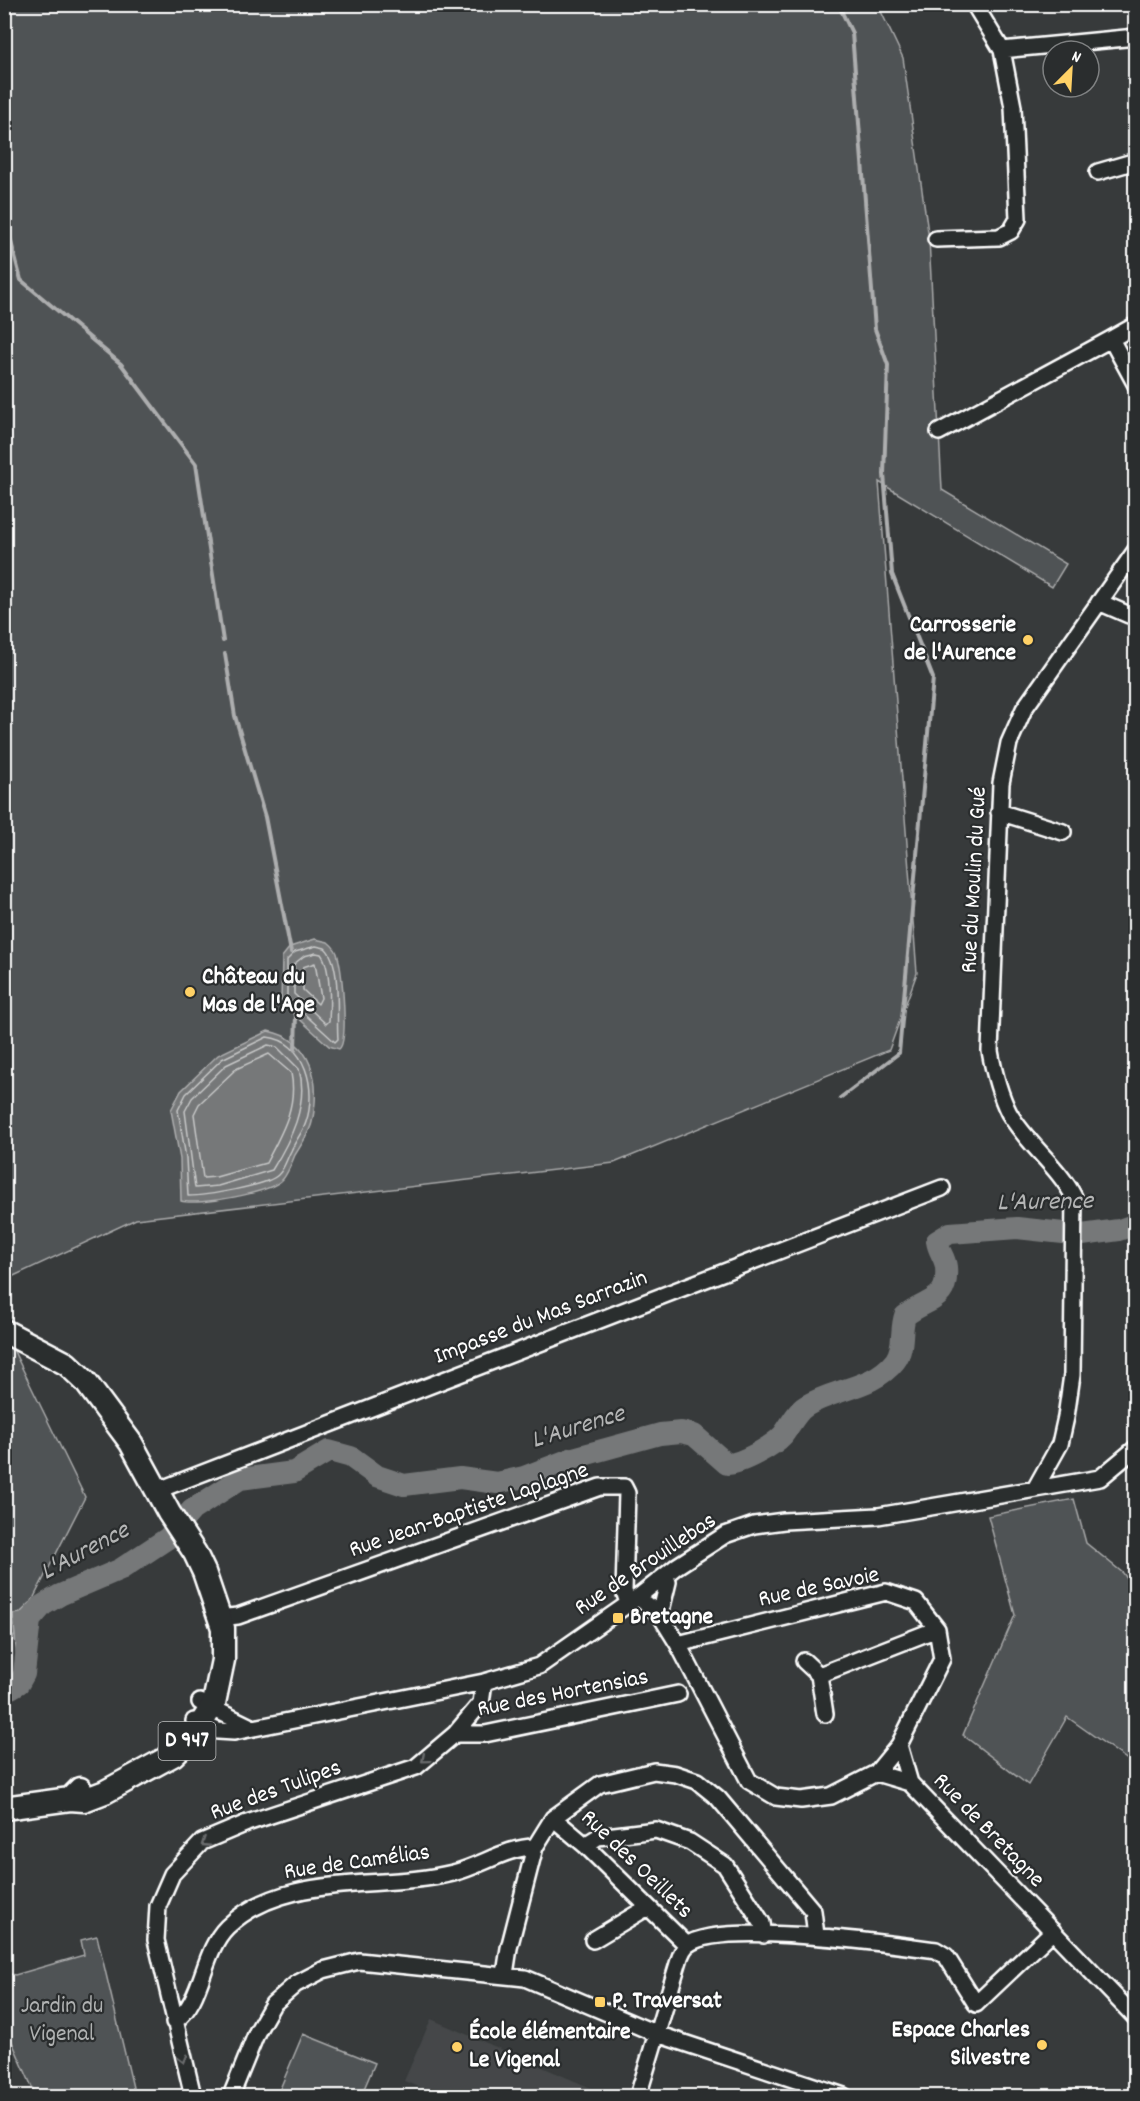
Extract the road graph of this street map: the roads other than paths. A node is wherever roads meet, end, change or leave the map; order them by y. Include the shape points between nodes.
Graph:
1 (975, 4) edge
2 (1136, 37) edge
3 (1002, 50) junction
4 (1136, 161) edge
5 (1098, 172) dead end
6 (936, 240) dead end
7 (1136, 325) edge
8 (1111, 339) junction
9 (1136, 385) edge
10 (939, 432) dead end
11 (1136, 550) edge
12 (1099, 602) junction
13 (1136, 614) edge
14 (999, 812) junction
15 (1064, 832) dead end
16 (942, 1188) dead end
17 (4, 1331) edge
18 (4, 1346) edge
19 (1136, 1448) edge
20 (1036, 1487) junction
21 (156, 1491) junction
22 (665, 1576) junction
23 (633, 1600) junction
24 (660, 1615) junction
25 (218, 1618) junction
26 (937, 1629) junction
27 (678, 1644) junction
28 (804, 1661) dead end
29 (819, 1675) junction
30 (484, 1682) junction
31 (678, 1694) dead end
32 (201, 1713) junction
33 (825, 1714) dead end
34 (455, 1734) junction
35 (899, 1745) junction
36 (876, 1773) junction
37 (910, 1782) junction
38 (4, 1808) edge
39 (553, 1818) junction
40 (585, 1845) junction
41 (535, 1847) junction
42 (648, 1907) junction
43 (1053, 1931) junction
44 (764, 1935) junction
45 (816, 1935) junction
46 (593, 1940) dead end
47 (687, 1945) junction
48 (505, 1974) junction
49 (1136, 2018) edge
50 (174, 2022) junction
51 (657, 2034) junction
52 (193, 2097) edge
53 (231, 2097) edge
54 (638, 2097) edge
55 (844, 2097) edge

1 - 3 street
2 - 3 street
3 - 6 street via 1013,107 1018,219 1011,231 999,237
4 - 5 street
7 - 8 street
8 - 9 street
8 - 10 street
11 - 12 street, Rue du Moulin du Gué
12 - 13 street via 1129,615
12 - 14 street, Rue du Moulin du Gué via 1024,709 1009,742
14 - 15 street
14 - 20 street, Rue du Moulin du Gué via 990,1051 997,1086 1010,1114 1064,1178 1074,1197 1072,1375 1060,1444
16 - 21 street, Impasse du Mas Sarrazin
17 - 21 main road, D 947 via 67,1364 85,1381 130,1443
18 - 21 main road, D 947 via 50,1368 79,1393
19 - 20 street, Rue de Brouillebas via 1100,1478
20 - 22 street, Rue de Brouillebas via 878,1516 754,1526 725,1535
21 - 25 main road, D 947 via 195,1553
22 - 23 street, Rue de Brouillebas
22 - 24 street via 668,1582
23 - 24 street
23 - 25 street, Rue Jean-Baptiste Laplagne via 624,1591 627,1493 624,1487 600,1487 238,1616
23 - 30 street, Rue de Brouillebas via 539,1666
24 - 27 street
25 - 32 main road, D 947
26 - 27 street, Rue de Savoie via 916,1602 886,1592
26 - 29 street
26 - 35 street, Rue de Savoie via 942,1659
27 - 36 street via 749,1781 776,1797 801,1800 831,1796
28 - 29 street
29 - 33 street
30 - 32 street, Rue de Brouillebas via 234,1732 218,1731
30 - 34 street, Rue des Tulipes via 480,1703
31 - 34 street, Rue des Hortensias via 484,1734
32 - 38 main road, D 947 via 173,1755 138,1776 84,1800 70,1798
34 -> 50 street, Rue des Tulipes via 416,1767 247,1823 202,1842 172,1874 158,1906 156,1940
35 - 36 street, Rue de Savoie
35 - 37 street
36 - 37 street, Rue de Bretagne
37 - 43 street, Rue de Bretagne
39 - 40 street, Rue des Oeillets
39 - 41 street
39 - 45 street via 600,1784 654,1771 676,1773 697,1781 718,1798 813,1911
40 - 42 street, Rue des Oeillets
40 - 44 street via 598,1837 656,1830 690,1842 725,1865 762,1923
41 - 48 street
41 - 50 street, Rue de Camélias via 519,1847 452,1873 282,1894 255,1905 225,1929 213,1947 189,2007
42 - 46 street
42 - 47 street, Rue des Oeillets
43 - 45 street via 976,2004 946,1956 936,1950
43 - 49 street, Rue de Bretagne
44 - 45 street
44 - 47 street via 713,1936
47 - 51 street
48 - 51 street via 525,1978
48 - 53 street via 359,1961 323,1970 296,1984 273,2004 257,2032
50 -> 52 street, Rue des Tulipes
51 - 54 street
51 - 55 street

